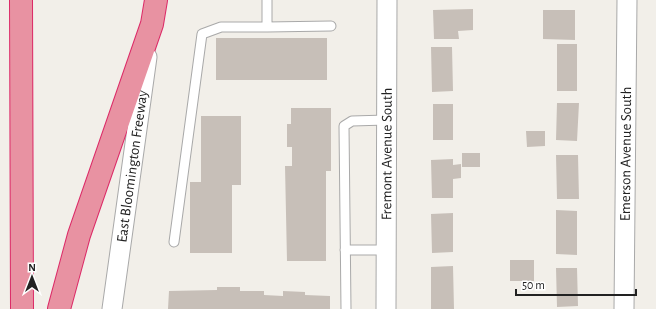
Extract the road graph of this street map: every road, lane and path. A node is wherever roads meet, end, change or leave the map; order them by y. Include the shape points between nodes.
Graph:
1 (22, 0) edge
2 (156, 0) edge
3 (267, 0) edge
4 (387, 0) edge
5 (627, 0) edge
6 (152, 24) junction
7 (331, 26) dead end
8 (267, 27) junction
9 (386, 120) junction
10 (174, 242) dead end
11 (345, 250) junction
12 (386, 250) junction
13 (22, 309) edge
14 (59, 309) edge
15 (112, 309) edge
16 (346, 309) edge
17 (386, 309) edge
18 (624, 309) edge

1 - 13 highway
2 - 6 highway
3 - 8 lane
4 - 9 street, Fremont Avenue South
5 - 18 street, Emerson Avenue South
6 - 14 highway via 79,235
6 - 15 street, East Bloomington Freeway
7 - 8 lane
8 - 10 lane via 221,27 202,34
9 - 11 lane via 352,121 344,126
9 - 12 street, Fremont Avenue South
11 - 12 lane
11 - 16 lane
12 - 17 street, Fremont Avenue South

